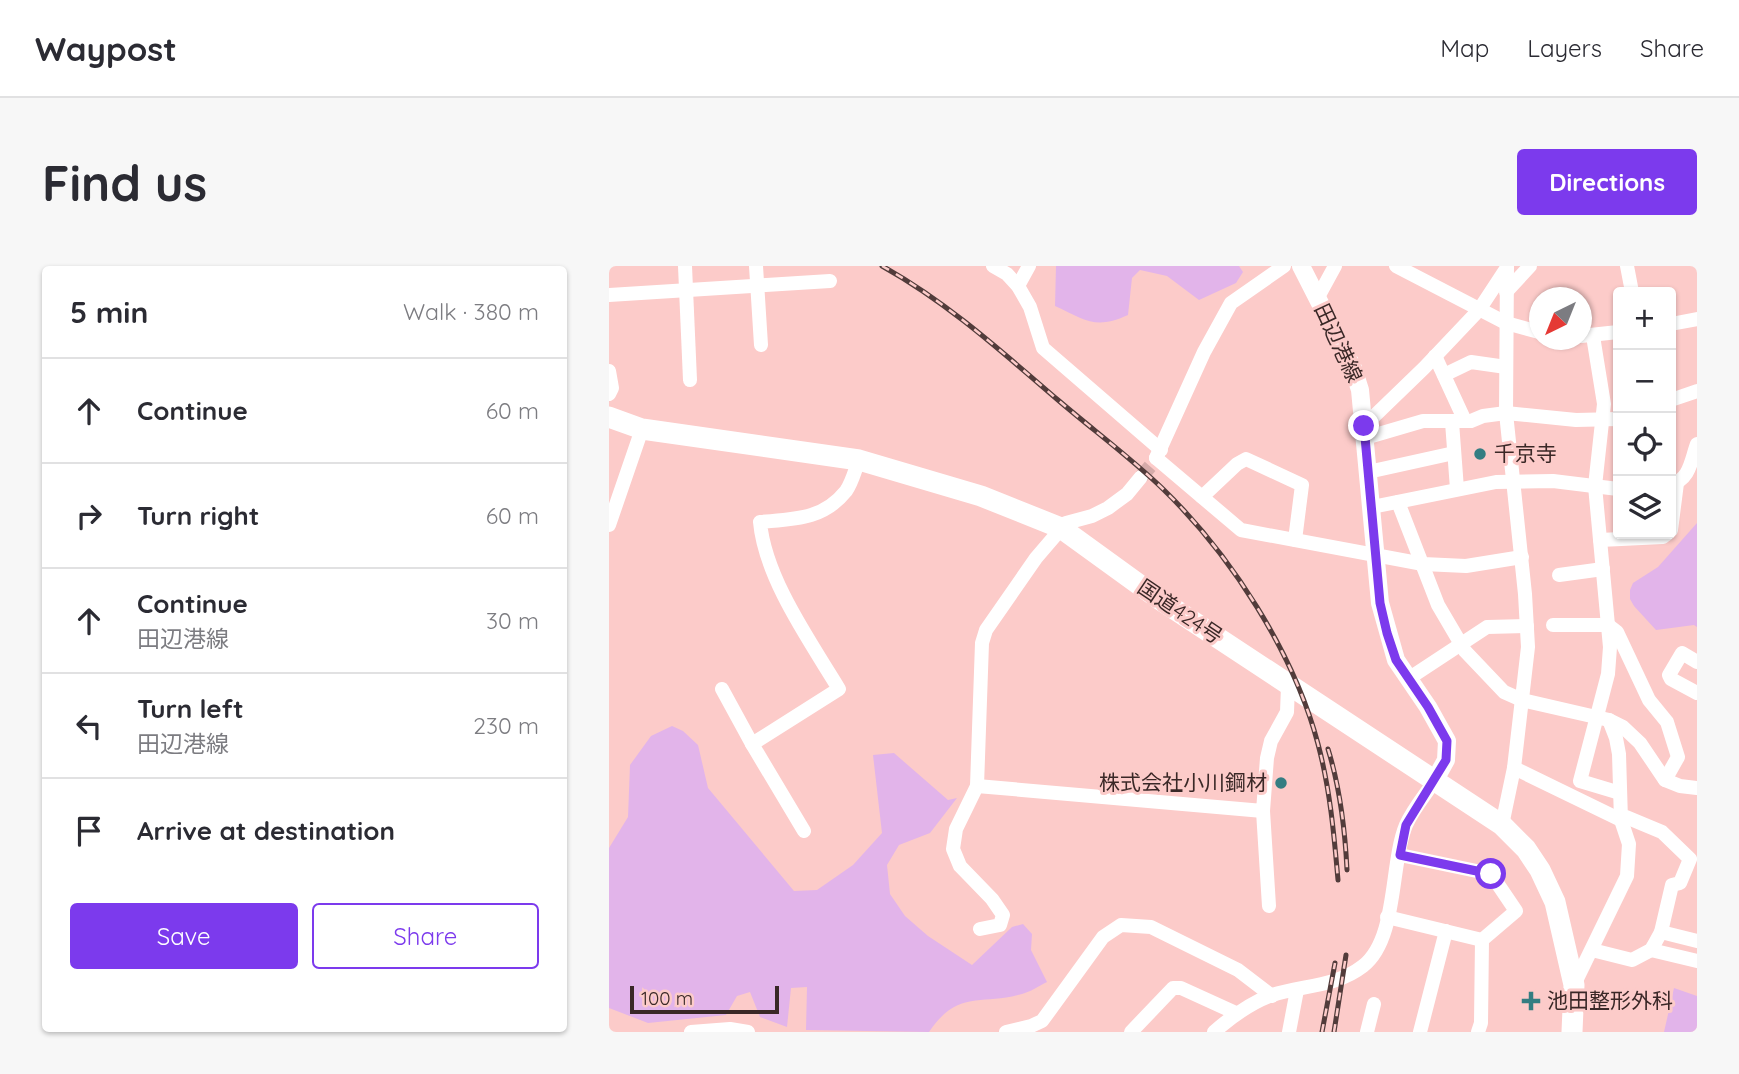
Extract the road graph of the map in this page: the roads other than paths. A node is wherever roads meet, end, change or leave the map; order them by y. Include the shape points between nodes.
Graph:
1 (685, 266) edge
2 (756, 266) edge
3 (993, 266) edge
4 (1029, 266) edge
5 (1284, 266) edge
6 (1301, 266) edge
7 (1335, 266) edge
8 (1396, 266) edge
9 (1530, 266) edge
10 (1627, 266) edge
11 (1506, 267) edge
12 (1423, 273) edge
13 (830, 281) dead end
14 (757, 286) junction
15 (1019, 286) junction
16 (1631, 287) edge
17 (686, 290) junction
18 (1506, 292) junction
19 (609, 295) edge
20 (1317, 299) junction
21 (1479, 310) junction
22 (1697, 319) edge
23 (1506, 323) junction
24 (1676, 323) edge
25 (1529, 329) edge
26 (1613, 333) edge
27 (1592, 335) edge
28 (761, 345) dead end
29 (1590, 350) edge
30 (1435, 356) junction
31 (1506, 367) junction
32 (609, 371) edge
33 (1444, 375) junction
34 (690, 380) dead end
35 (1697, 391) edge
36 (609, 394) edge
37 (1676, 398) edge
38 (1506, 414) junction
39 (609, 417) edge
40 (1611, 419) edge
41 (1459, 422) junction
42 (642, 429) junction
43 (1365, 432) junction
44 (1697, 444) edge
45 (1454, 453) junction
46 (1156, 457) junction
47 (859, 460) junction
48 (1368, 472) junction
49 (1141, 477) tunnel mouth
50 (1512, 481) junction
51 (1676, 482) edge
52 (1595, 486) junction
53 (1613, 488) edge
54 (1457, 489) junction
55 (1202, 498) junction
56 (1398, 502) junction
57 (1372, 507) junction
58 (609, 525) edge
59 (1061, 528) junction
60 (1613, 539) edge
61 (1295, 540) junction
62 (1600, 540) junction
63 (1375, 554) junction
64 (1522, 557) junction
65 (1423, 564) junction
66 (1603, 569) junction
67 (1559, 575) dead end
68 (1553, 625) dead end
69 (1608, 625) junction
70 (1527, 626) junction
71 (1461, 642) junction
72 (1697, 662) edge
73 (1408, 679) junction
74 (1288, 686) junction
75 (722, 689) dead end
76 (1697, 694) edge
77 (1522, 699) junction
78 (1602, 718) junction
79 (752, 744) junction
80 (1514, 768) junction
81 (1435, 780) junction
82 (1665, 780) junction
83 (977, 786) junction
84 (1697, 788) edge
85 (1620, 793) junction
86 (1263, 811) junction
87 (1621, 820) junction
88 (1502, 825) junction
89 (804, 831) dead end
90 (1400, 855) junction
91 (1269, 906) dead end
92 (1387, 917) junction
93 (980, 929) dead end
94 (1446, 931) junction
95 (1661, 932) junction
96 (1482, 940) junction
97 (1697, 941) edge
98 (1592, 950) junction
99 (1651, 950) junction
100 (1697, 961) edge
101 (1573, 985) junction
102 (1297, 990) junction
103 (1272, 996) junction
104 (1374, 1004) dead end
105 (1236, 1013) junction
106 (691, 1032) edge
107 (748, 1032) edge
108 (1006, 1032) edge
109 (1131, 1032) edge
110 (1214, 1032) edge
111 (1289, 1032) edge
112 (1367, 1032) edge
113 (1420, 1032) edge
114 (1478, 1032) edge
115 (1572, 1032) edge

1 - 17 street
2 - 14 street
3 - 15 street
4 - 15 street
5 - 46 street via 1231,303
6 - 20 main road, 田辺港線
7 - 20 street
8 - 12 street
9 - 18 street
10 - 16 street
11 - 18 street
11 - 21 street
12 - 21 street
13 - 14 street
14 - 17 street
14 - 28 street
15 - 46 street via 1043,348
17 - 19 street
17 - 34 street
18 - 23 street
20 - 43 main road, 田辺港線 via 1353,368
21 - 23 street
21 - 30 street
22 - 24 street
23 - 25 street
23 - 31 street
26 - 27 street
29 - 40 street
30 - 33 street
30 - 43 street
31 - 33 street via 1471,362
31 - 38 street
32 - 36 street
33 - 41 street
35 - 37 street
38 - 40 street
38 - 41 street
38 - 50 street
39 - 42 highway, 国道424号
40 - 52 street
41 - 43 street via 1423,421
41 - 45 street
42 - 47 highway, 国道424号
42 - 58 street
43 - 48 main road, 田辺港線
44 - 51 street via 1687,474
45 - 48 street
45 - 54 street
46 - 55 street
47 - 59 highway, 国道424号 via 981,496
47 - 79 street via 847,490 831,506 816,515 760,522 783,595 839,690
48 - 57 main road, 田辺港線
49 - 59 street via 1108,508
50 - 52 street
50 - 54 street
50 - 64 street
52 - 53 street
52 - 62 street
54 - 56 street
55 - 61 street via 1241,530
55 - 61 street via 1246,459 1302,485
56 - 57 street
56 - 65 street
57 - 63 main road, 田辺港線
59 - 74 highway, 国道424号
59 - 83 street via 986,630
60 - 62 street
61 - 63 street
62 - 66 street
63 - 65 street
63 - 73 main road, 田辺港線 via 1387,633
64 - 65 street via 1467,566
64 - 70 street
65 - 71 street via 1438,604
66 - 67 street
66 - 69 street
68 - 69 street
69 - 78 street
69 - 82 street via 1617,632 1650,700 1667,722 1678,757
70 - 71 street via 1487,627
70 - 77 street
71 - 73 street
71 - 77 street via 1504,692
72 - 76 street via 1682,653 1669,675
73 - 81 main road, 田辺港線 via 1447,741 1446,760
74 - 81 highway, 国道424号
74 - 86 street via 1287,712 1267,758
75 - 79 street
77 - 78 street
77 - 80 street
78 - 82 street via 1623,727 1640,743
78 - 85 street via 1616,738
78 - 85 street via 1580,780
79 - 89 street
80 - 87 street
80 - 88 street
81 - 88 highway, 国道424号
81 - 90 street via 1406,825
82 - 84 street
83 - 86 street
83 - 93 street via 955,829 953,849 960,866 1003,915 1000,925
85 - 87 street
86 - 91 street
87 - 95 street via 1626,817 1662,832 1690,859 1680,883 1672,885
87 - 98 street via 1629,844 1627,876
88 - 101 highway, 国道424号 via 1526,849 1555,902
90 - 92 street
90 - 96 street via 1491,874 1517,911
92 - 94 street
92 - 102 street via 1382,942 1366,964 1346,977
94 - 96 street
94 - 113 street
95 - 97 street
95 - 99 street
96 - 114 street
98 - 99 street via 1632,960
98 - 101 street
99 - 100 street
101 - 115 highway, 国道424号
102 - 103 street
102 - 111 street
103 - 105 street
103 - 108 street via 1238,970 1151,927 1121,925 1103,937 1042,1021
104 - 112 street
105 - 109 street via 1173,988
105 - 110 street
106 - 107 street

